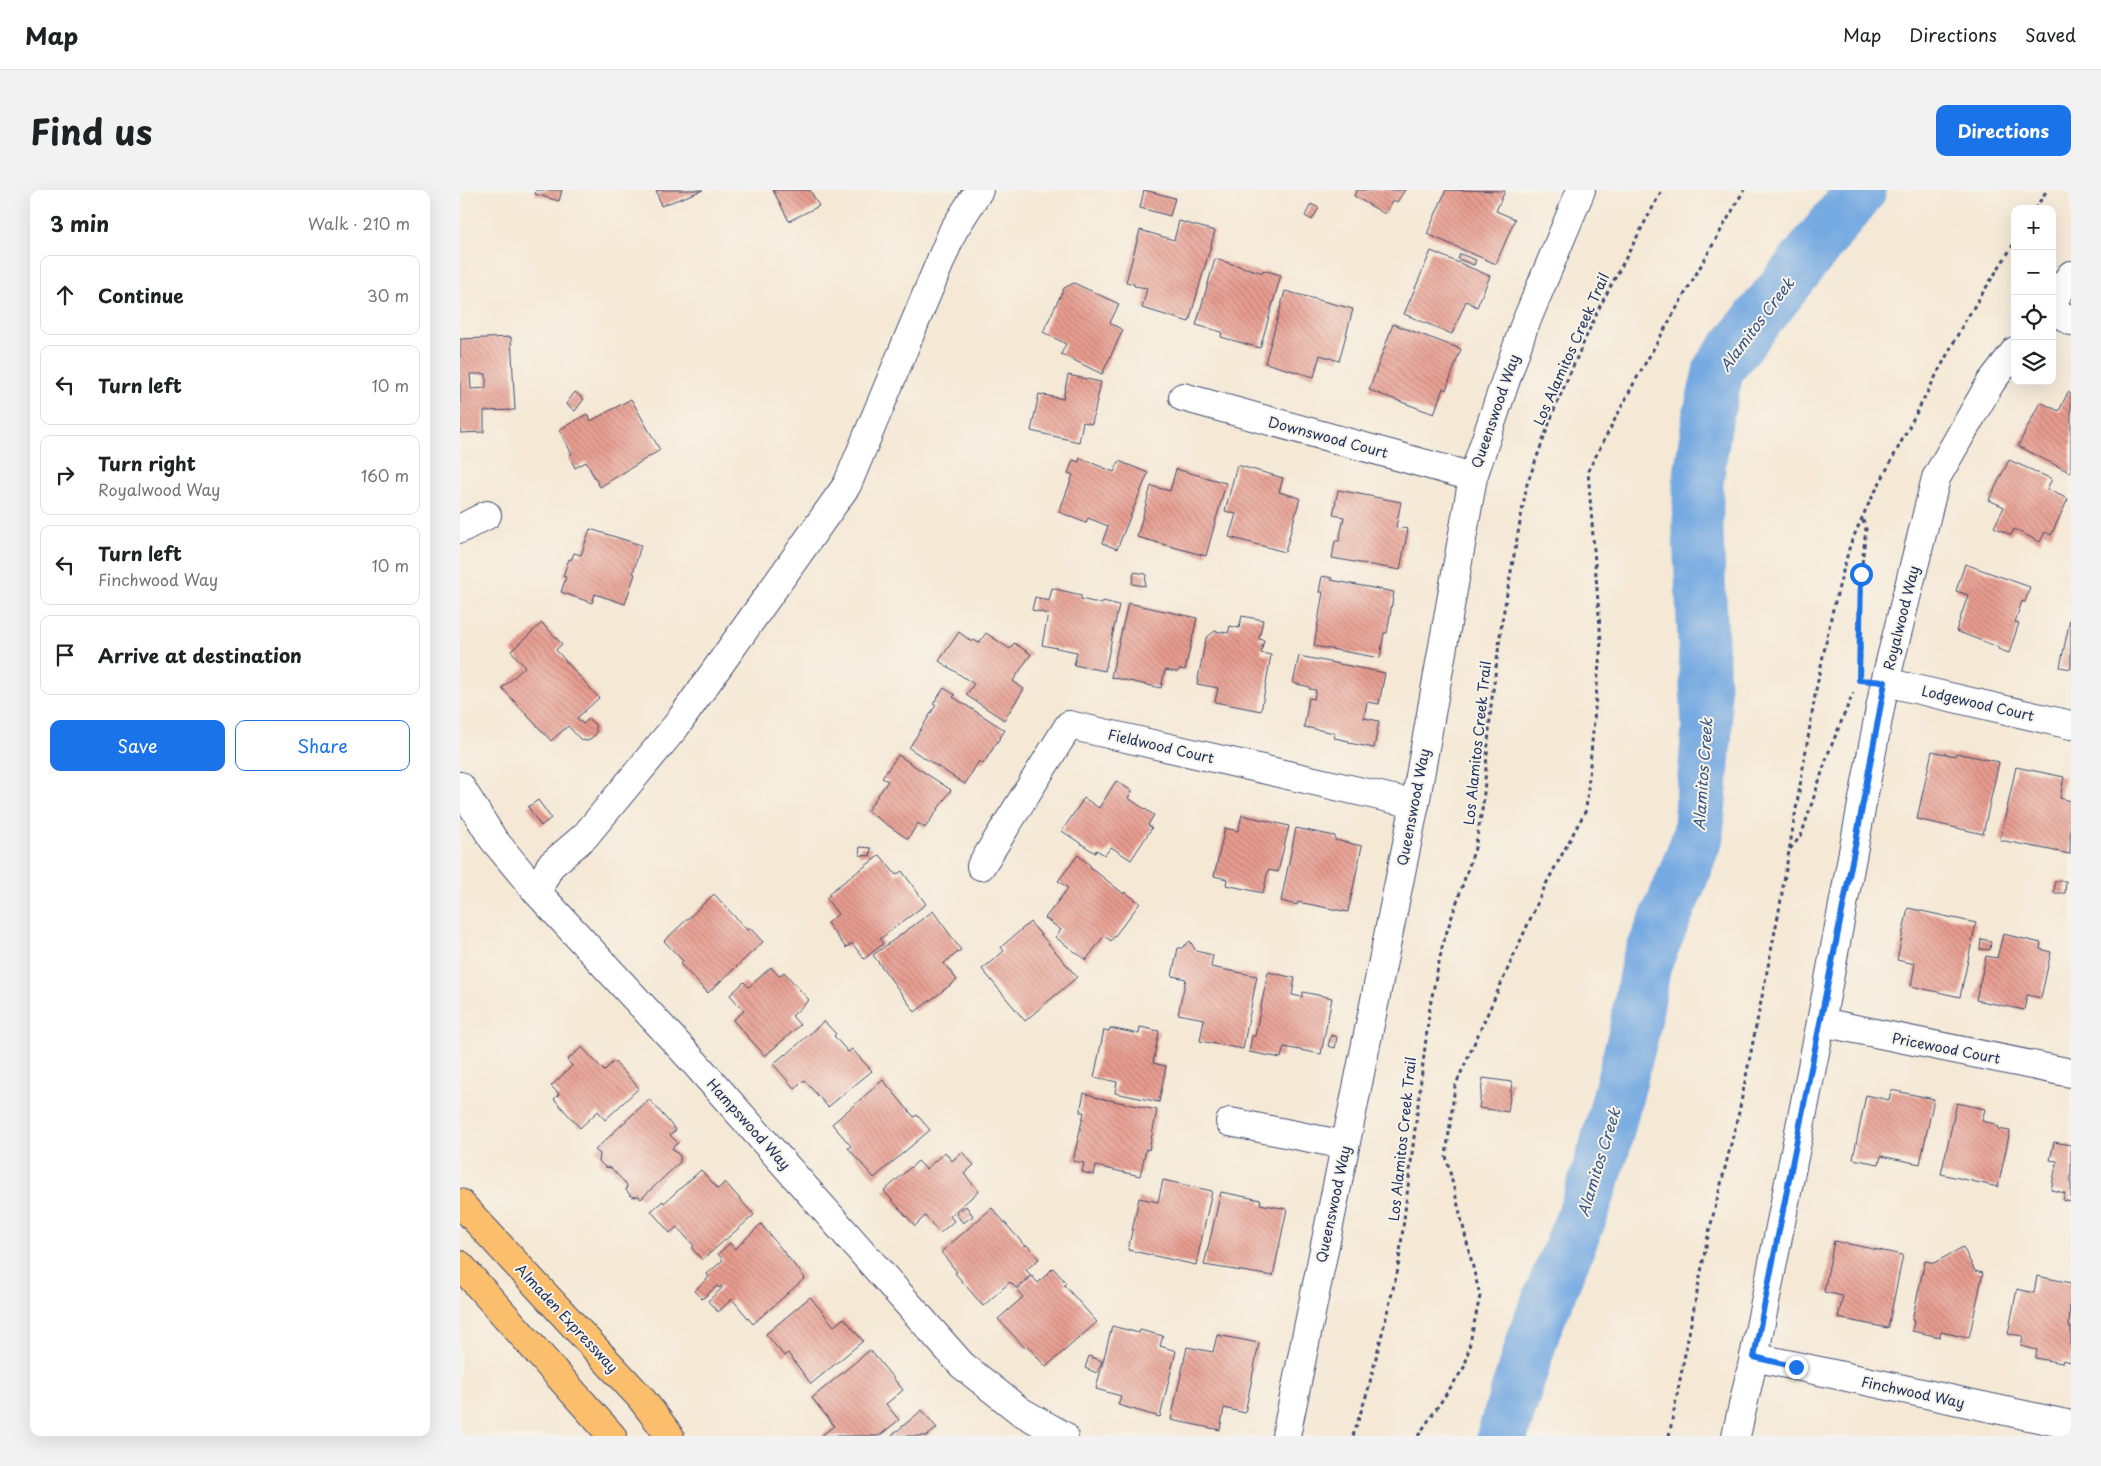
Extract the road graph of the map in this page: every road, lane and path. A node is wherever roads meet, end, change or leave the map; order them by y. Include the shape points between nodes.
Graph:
1 (979, 190) edge
2 (1581, 190) edge
3 (1662, 190) edge
4 (1744, 190) edge
5 (2047, 190) edge
6 (2038, 205) edge
7 (2011, 249) edge
8 (2071, 275) edge
9 (2056, 296) edge
10 (2056, 312) edge
11 (2071, 321) edge
12 (2011, 356) edge
13 (1183, 397) dead end
14 (1473, 477) junction
15 (487, 515) dead end
16 (1862, 518) junction
17 (460, 528) edge
18 (1860, 661) dead end
19 (1885, 682) junction
20 (2071, 724) edge
21 (460, 786) edge
22 (1415, 804) junction
23 (1790, 849) junction
24 (981, 866) dead end
25 (537, 892) junction
26 (1821, 1022) junction
27 (2071, 1073) edge
28 (1230, 1122) dead end
29 (1344, 1145) junction
30 (460, 1203) edge
31 (460, 1266) edge
32 (1754, 1357) junction
33 (2071, 1425) edge
34 (612, 1436) edge
35 (670, 1436) edge
36 (1064, 1436) edge
37 (1286, 1436) edge
38 (1353, 1436) edge
39 (1418, 1436) edge
40 (1668, 1436) edge
41 (1736, 1436) edge

1 - 25 street via 953,231 848,485 676,726 585,836 550,866
2 - 14 street, Queenswood Way via 1523,329
3 - 38 path, Los Alamitos Creek Trail via 1598,310 1556,405 1527,484 1502,620 1483,805 1475,848 1443,943 1430,1006 1398,1269
4 - 39 path via 1588,471 1601,641 1586,810 1546,884 1456,1086 1446,1156 1480,1296 1465,1366
5 - 6 path
7 - 16 path via 1966,322
8 - 9 street
10 - 11 street
12 - 19 street, Royalwood Way via 1991,382 1936,478
13 - 14 street, Downswood Court
14 - 22 street, Queenswood Way
15 - 17 street
16 - 18 path via 1866,529 1861,574
16 - 23 path via 1850,545 1830,623
19 - 20 street, Lodgewood Court
19 - 23 path via 1859,680 1828,754 1801,836
19 - 26 street, Royalwood Way
21 - 25 street, Hampswood Way via 493,840
22 - 24 street, Fieldwood Court via 1069,725
22 - 29 street, Queenswood Way
23 - 40 path via 1739,1112 1708,1236
25 - 36 street, Hampswood Way via 694,1062 962,1365 1020,1411
26 - 27 street, Pricewood Court
26 - 32 street, Royalwood Way
28 - 29 street
29 - 37 street, Queenswood Way
30 - 35 main road, Almaden Expressway via 640,1397
31 - 34 main road
32 - 33 street, Finchwood Way
32 - 41 street, Royalwood Way

